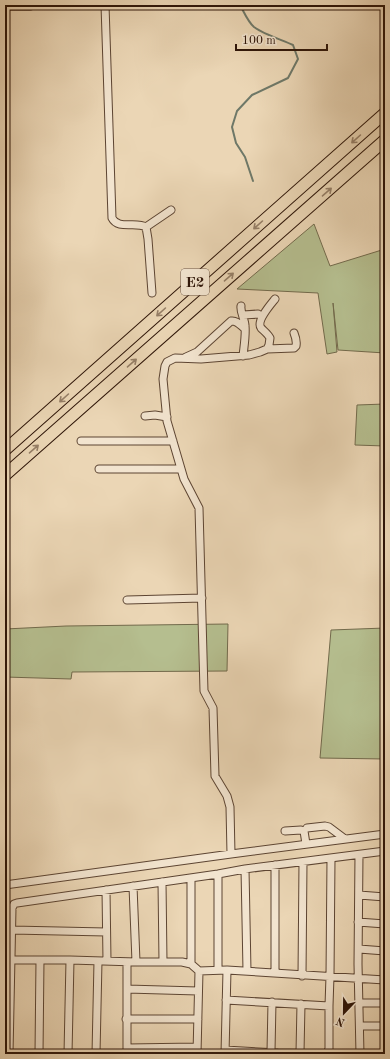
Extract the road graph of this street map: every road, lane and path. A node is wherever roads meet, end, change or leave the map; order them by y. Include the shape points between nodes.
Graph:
1 (10, 5) edge
2 (30, 5) edge
3 (105, 5) edge
4 (385, 113) edge
5 (385, 140) edge
6 (171, 210) dead end
7 (146, 227) junction
8 (152, 294) dead end
9 (275, 299) dead end
10 (241, 306) dead end
11 (258, 314) dead end
12 (243, 315) junction
13 (245, 330) junction
14 (294, 333) dead end
15 (267, 349) junction
16 (244, 356) junction
17 (184, 358) junction
18 (145, 416) dead end
19 (167, 417) junction
20 (81, 441) dead end
21 (173, 441) junction
22 (5, 450) edge
23 (99, 469) dead end
24 (181, 469) junction
25 (5, 475) edge
26 (202, 598) junction
27 (127, 600) dead end
28 (307, 828) dead end
29 (285, 831) dead end
30 (385, 834) edge
31 (344, 839) junction
32 (306, 844) junction
33 (385, 851) edge
34 (231, 854) junction
35 (359, 855) junction
36 (331, 858) junction
37 (303, 862) junction
38 (275, 866) junction
39 (246, 869) junction
40 (218, 874) junction
41 (190, 878) junction
42 (162, 882) junction
43 (5, 885) edge
44 (134, 886) junction
45 (106, 890) junction
46 (359, 895) junction
47 (385, 897) edge
48 (358, 922) junction
49 (385, 924) edge
50 (12, 930) junction
51 (106, 932) junction
52 (359, 949) junction
53 (385, 951) edge
54 (12, 960) junction
55 (40, 960) junction
56 (70, 960) junction
57 (98, 961) junction
58 (107, 961) junction
59 (127, 962) junction
60 (136, 962) junction
61 (163, 962) junction
62 (191, 964) junction
63 (218, 970) junction
64 (227, 970) junction
65 (199, 971) junction
66 (247, 971) junction
67 (275, 973) junction
68 (302, 976) junction
69 (330, 976) junction
70 (358, 979) junction
71 (385, 980) edge
72 (127, 990) junction
73 (198, 991) junction
74 (226, 1000) junction
75 (272, 1002) junction
76 (359, 1003) junction
77 (385, 1003) edge
78 (301, 1004) junction
79 (329, 1006) junction
80 (126, 1019) junction
81 (198, 1019) junction
82 (360, 1026) junction
83 (385, 1026) edge
84 (7, 1050) edge
85 (197, 1050) edge
86 (127, 1051) edge
87 (225, 1052) edge
88 (250, 1053) edge
89 (276, 1053) edge
90 (300, 1053) edge
91 (39, 1054) edge
92 (68, 1054) edge
93 (96, 1054) edge
94 (360, 1054) edge

1 - 2 main road
3 - 7 street via 112,218 115,223
4 -> 22 highway, E2
25 -> 5 highway, E2
6 - 7 street
7 - 8 street
9 - 15 street via 260,324 270,338
10 - 12 street
11 - 12 street
12 - 13 street
13 - 16 street
13 - 17 street via 236,321 231,321 197,352
14 - 15 street via 297,343 294,348
15 - 16 street
16 - 17 street
17 - 19 street via 175,358 165,366 163,379
18 - 19 street via 152,414
19 - 21 street
20 - 21 street
21 - 24 street
23 - 24 street
24 - 26 street via 199,508
26 - 27 street
26 - 34 street via 204,691 213,708 215,776 227,796 230,807
28 - 31 street via 329,827
29 - 32 street via 304,831
30 - 31 street
31 - 32 street
32 - 34 street
33 - 35 street
34 - 43 street
35 - 36 street
35 - 46 street
36 - 37 street
36 - 69 street
37 - 38 street
37 - 68 street
38 - 39 street
38 - 67 street
39 - 40 street
39 - 66 street
40 - 41 street
40 - 63 street
41 - 42 street
41 - 62 street
42 - 44 street
42 - 61 street
44 - 45 street
44 - 60 street
45 - 50 street via 14,904
45 - 51 street
46 - 47 street
46 - 48 street
48 - 49 street
48 - 52 street
50 - 51 street
50 - 54 street
51 - 58 street
52 - 53 street
52 - 70 street
54 - 55 street
54 - 84 street
55 - 56 street
55 - 91 street
56 - 57 street
56 - 92 street
57 - 58 street
57 - 93 street
58 - 59 street
59 - 60 street
59 - 72 street
60 - 61 street
61 - 62 street
62 - 65 street
63 - 64 street
63 - 65 street
64 - 66 street
64 - 74 street
65 - 73 street
66 - 67 street
67 - 68 street
68 - 69 street
69 - 70 street
69 - 79 street
70 - 71 street
70 - 76 street
72 - 73 street
72 - 80 street
73 - 81 street
74 - 75 street
74 - 87 street
75 - 78 street
75 - 89 street
76 - 77 street
76 - 82 street
78 - 79 street
78 - 90 street
79 - 90 street via 329,1049 324,1054
80 - 81 street
80 - 86 street
81 - 85 street
82 - 83 street
82 - 94 street
85 - 86 street
87 - 88 street
88 - 89 street
89 - 90 street

